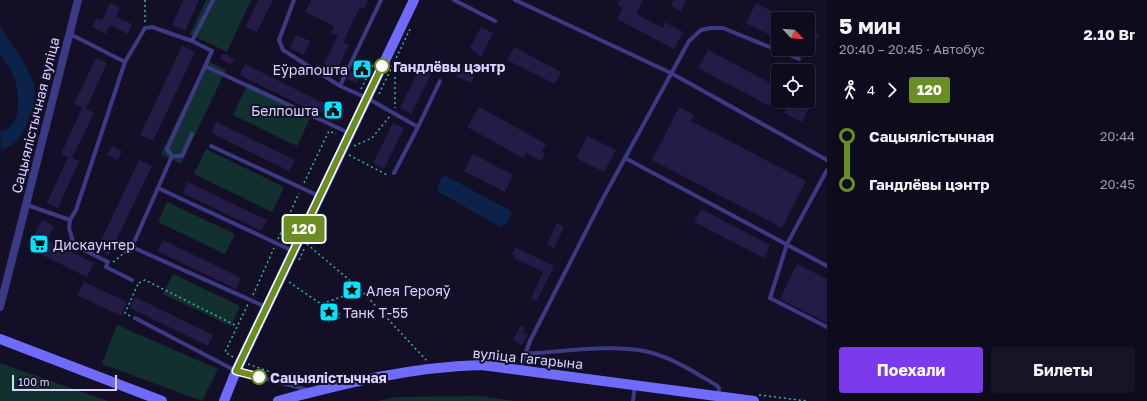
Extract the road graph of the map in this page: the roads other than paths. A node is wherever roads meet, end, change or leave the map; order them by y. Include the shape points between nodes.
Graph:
1 (78, 0) edge
2 (213, 0) edge
3 (294, 0) edge
4 (380, 0) edge
5 (414, 0) edge
6 (454, 0) edge
7 (515, 0) edge
8 (495, 21) dead end
9 (70, 34) junction
10 (192, 41) junction
11 (799, 59) dead end
12 (125, 62) junction
13 (205, 66) junction
14 (671, 73) junction
15 (440, 81) dead end
16 (340, 86) junction
17 (371, 94) junction
18 (418, 127) junction
19 (192, 134) dead end
20 (354, 136) junction
21 (211, 146) dead end
22 (172, 156) junction
23 (625, 158) junction
24 (827, 160) edge
25 (827, 170) edge
26 (394, 173) road end
27 (158, 188) junction
28 (320, 196) junction
29 (27, 205) junction
30 (70, 220) junction
31 (787, 244) junction
32 (293, 251) junction
33 (827, 266) edge
34 (132, 280) road end
35 (0, 307) edge
36 (266, 307) junction
37 (135, 318) road end
38 (827, 327) edge
39 (0, 339) edge
40 (524, 354) junction
41 (520, 369) junction
42 (236, 371) junction
43 (635, 385) junction
44 (312, 392) junction
45 (718, 398) edge
46 (162, 401) edge
47 (224, 401) edge
48 (278, 401) edge
49 (633, 401) edge
50 (754, 401) edge

1 - 9 street, Сацыялістычная вуліца
2 - 10 lane
3 - 16 lane via 279,40 283,50
4 - 16 lane
5 - 17 main road
6 - 8 lane
7 - 14 lane
9 - 12 lane
9 - 29 street, Сацыялістычная вуліца
10 - 12 lane via 152,27 145,28
10 - 13 lane via 212,52
11 - 14 lane via 723,28 710,28 694,35
12 - 30 lane via 76,210
13 - 20 lane
13 - 22 lane via 167,149
14 - 23 lane
14 - 24 lane
15 - 18 lane
16 - 17 lane
17 - 18 lane
17 - 20 main road
18 - 26 lane
19 - 22 lane via 182,156
20 - 28 main road
21 - 28 lane
22 - 27 lane
23 - 31 lane
23 - 40 lane
25 - 31 lane
27 - 32 lane
27 - 36 lane via 132,246
28 - 32 main road
29 - 30 lane
29 - 35 street, Сацыялістычная вуліца
30 - 34 lane via 69,228 74,245 108,262 106,267
31 - 33 lane
31 - 38 lane via 770,298
32 - 36 main road
36 - 42 main road
37 - 42 lane
39 - 46 main road
40 - 41 lane
40 - 45 lane via 614,348 645,351 680,364 716,385 719,388
41 - 43 main road, вуліца Гагарына
41 - 44 main road, вуліца Гагарына via 481,365 425,368
42 - 44 lane
42 - 47 main road
43 - 45 main road, вуліца Гагарына
43 - 49 lane
44 - 48 main road, вуліца Гагарына
45 - 50 main road, вуліца Гагарына

